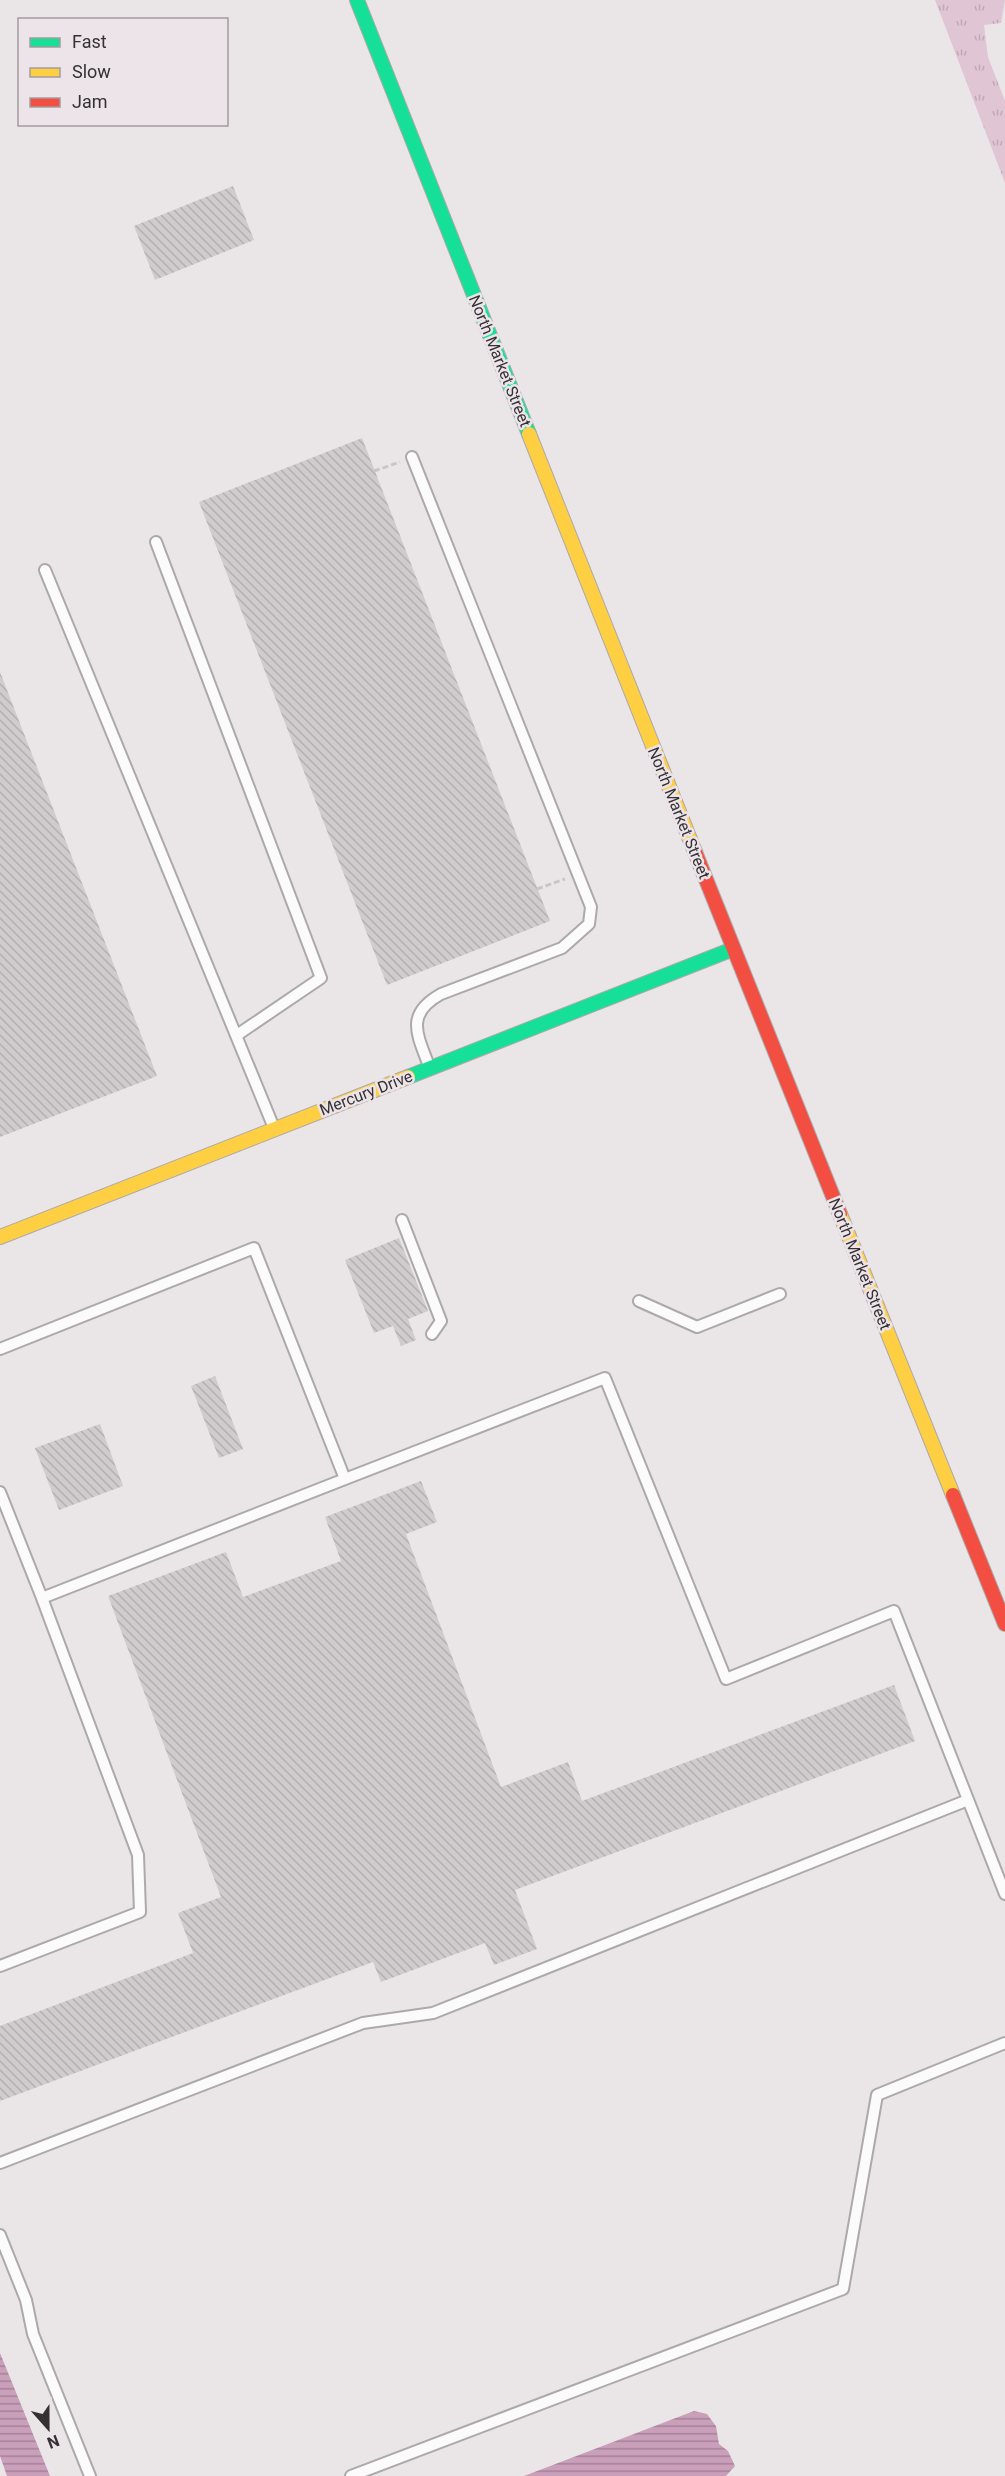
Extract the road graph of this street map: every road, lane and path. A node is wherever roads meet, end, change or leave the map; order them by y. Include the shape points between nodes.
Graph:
1 (357, 0) edge
2 (412, 457) joint
3 (375, 471) dead end
4 (156, 542) dead end
5 (45, 570) dead end
6 (578, 874) junction
7 (537, 889) dead end
8 (733, 949) junction
9 (237, 1035) junction
10 (430, 1069) junction
11 (275, 1128) junction
12 (402, 1220) dead end
13 (0, 1237) edge
14 (780, 1294) dead end
15 (639, 1301) dead end
16 (432, 1334) dead end
17 (0, 1349) edge
18 (345, 1479) junction
19 (0, 1491) edge
20 (42, 1598) junction
21 (1005, 1624) edge
22 (968, 1800) junction
23 (1005, 1894) edge
24 (0, 1966) edge
25 (1005, 2043) edge
26 (0, 2163) edge
27 (0, 2235) edge
28 (90, 2476) edge
29 (351, 2476) edge

1 - 8 main road, North Market Street
2 - 3 path
2 - 6 lane
4 - 9 lane via 321,978
5 - 9 lane
6 - 7 path
6 - 10 lane via 591,907 589,924 577,936 562,948 425,1002 416,1018 417,1034
8 - 10 main road, Mercury Drive
8 - 21 main road, North Market Street
9 - 11 lane
10 - 11 main road, Mercury Drive
11 - 13 main road, Mercury Drive
12 - 16 lane via 441,1321
14 - 15 lane via 697,1327
17 - 18 lane via 254,1248
18 - 20 lane
18 - 22 lane via 605,1378 726,1679 894,1611
19 - 20 lane
20 - 24 lane via 138,1855 140,1912
22 - 23 lane
22 - 26 lane via 433,2013 363,2023
25 - 29 lane via 877,2095 843,2289
27 - 28 lane via 26,2300 33,2334

